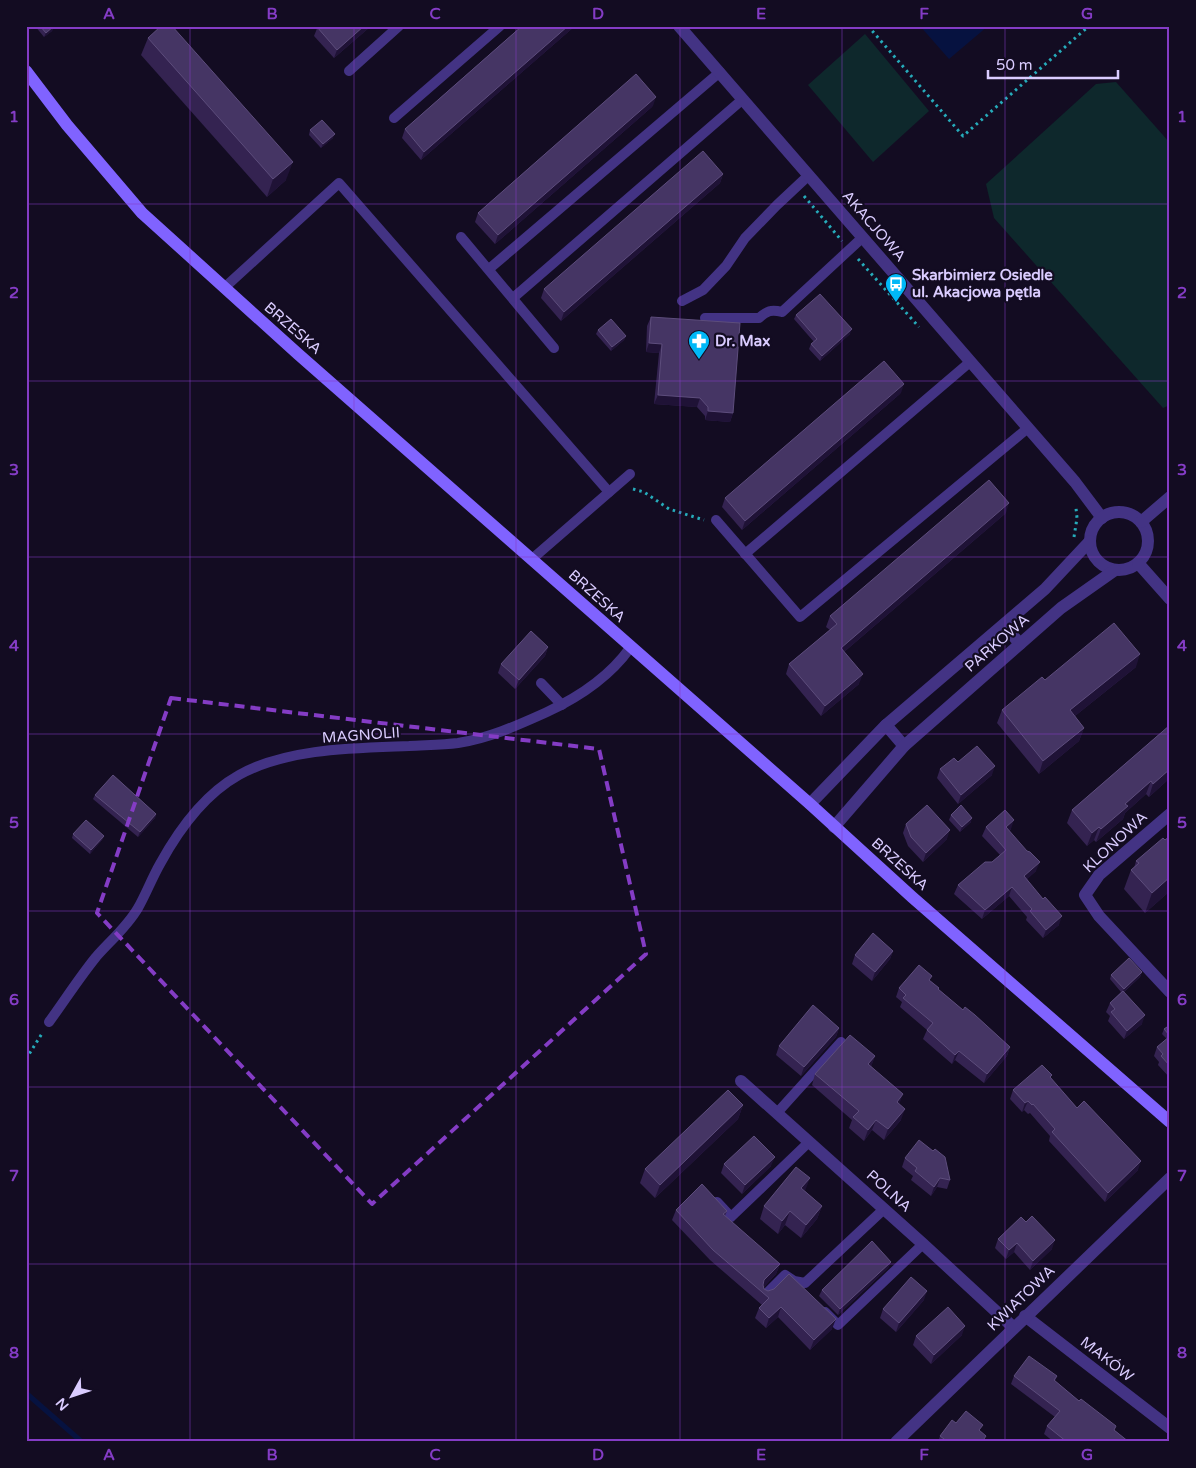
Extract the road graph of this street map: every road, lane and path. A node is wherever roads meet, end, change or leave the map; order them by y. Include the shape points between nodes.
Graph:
1 (399, 26) edge
2 (500, 26) edge
3 (679, 26) edge
4 (868, 26) edge
5 (1089, 26) edge
6 (350, 70) dead end
7 (26, 71) edge
8 (720, 72) junction
9 (743, 99) junction
10 (394, 118) dead end
11 (809, 175) junction
12 (796, 187) junction
13 (461, 237) dead end
14 (862, 238) junction
15 (849, 250) junction
16 (489, 269) junction
17 (224, 288) junction
18 (513, 298) junction
19 (682, 301) dead end
20 (705, 318) dead end
21 (923, 330) dead end
22 (554, 348) dead end
23 (970, 362) junction
24 (1028, 428) junction
25 (630, 474) dead end
26 (618, 484) junction
27 (609, 492) junction
28 (1170, 497) edge
29 (1076, 507) dead end
30 (1102, 518) junction
31 (716, 520) joint
32 (1141, 522) junction
33 (1090, 541) junction
34 (1072, 543) dead end
35 (745, 554) junction
36 (532, 559) junction
37 (1138, 563) junction
38 (1115, 570) junction
39 (1170, 599) edge
40 (1004, 625) junction
41 (1020, 644) junction
42 (630, 648) junction
43 (541, 683) dead end
44 (562, 705) junction
45 (886, 725) junction
46 (904, 746) junction
47 (810, 804) junction
48 (1170, 814) edge
49 (834, 827) junction
50 (1170, 992) edge
51 (49, 1022) joint
52 (841, 1042) edge
53 (26, 1059) edge
54 (741, 1081) dead end
55 (777, 1113) junction
56 (1170, 1122) edge
57 (809, 1142) junction
58 (1170, 1178) edge
59 (712, 1197) edge
60 (884, 1209) junction
61 (923, 1244) junction
62 (766, 1294) edge
63 (818, 1304) edge
64 (1025, 1316) junction
65 (1014, 1327) junction
66 (1170, 1428) edge
67 (896, 1442) edge

1 - 6 lane
2 - 10 lane
3 - 8 street, AKACJOWA
4 - 5 path via 963,136
7 - 17 street, BRZESKA via 142,213
8 - 9 street, AKACJOWA
8 - 16 lane
9 - 11 street, AKACJOWA
9 - 18 lane
11 - 12 lane
11 - 14 street, AKACJOWA
12 - 15 path
12 - 19 lane via 745,238 726,266 703,290
13 - 16 lane
14 - 15 lane
14 - 23 street, AKACJOWA
15 - 20 lane via 782,312 767,311 759,318
15 - 21 path
16 - 18 lane
17 - 27 lane via 339,183
17 - 36 street, BRZESKA
18 - 22 lane
23 - 24 street, AKACJOWA
23 - 35 lane
24 - 30 street, AKACJOWA
24 - 35 lane via 800,617
25 - 26 lane
26 - 27 lane
26 - 31 path via 644,492 669,509 702,520
27 - 36 lane
28 - 32 street
29 - 34 path via 1076,530
30 - 32 street via 1118,512
30 - 33 street via 1096,524
31 - 35 lane
32 - 37 street via 1148,539 1144,556
33 - 38 street via 1094,557 1107,568
33 - 40 street, PARKOWA via 1045,590
36 - 42 street, BRZESKA
37 - 38 street via 1127,569
37 - 39 street
38 - 41 street, PARKOWA via 1061,608
40 - 41 street
40 - 45 street, PARKOWA
41 - 46 street, PARKOWA
42 - 44 lane, MAGNOLII via 600,679
42 - 47 street, BRZESKA
43 - 44 lane
44 - 51 lane, MAGNOLII via 492,735 458,743 304,754 260,765 238,776 219,789 185,825 160,864 138,908
45 - 46 street
45 - 47 street, PARKOWA
46 - 49 street, PARKOWA
47 - 49 street, BRZESKA
48 - 50 street, KLONOWA via 1099,875 1085,895 1098,916
49 - 56 street, BRZESKA
51 - 53 path
52 - 55 lane
54 - 55 street, POLNA
55 - 57 street, POLNA
57 - 59 lane via 731,1217
57 - 60 street, POLNA
58 - 64 street, KWIATOWA
60 - 61 street, POLNA
60 - 62 lane via 805,1283 785,1275
61 - 63 lane via 838,1325
61 - 65 street, POLNA
64 - 65 street, KWIATOWA
64 - 66 street, MAKÓW
65 - 67 street, KWIATOWA

